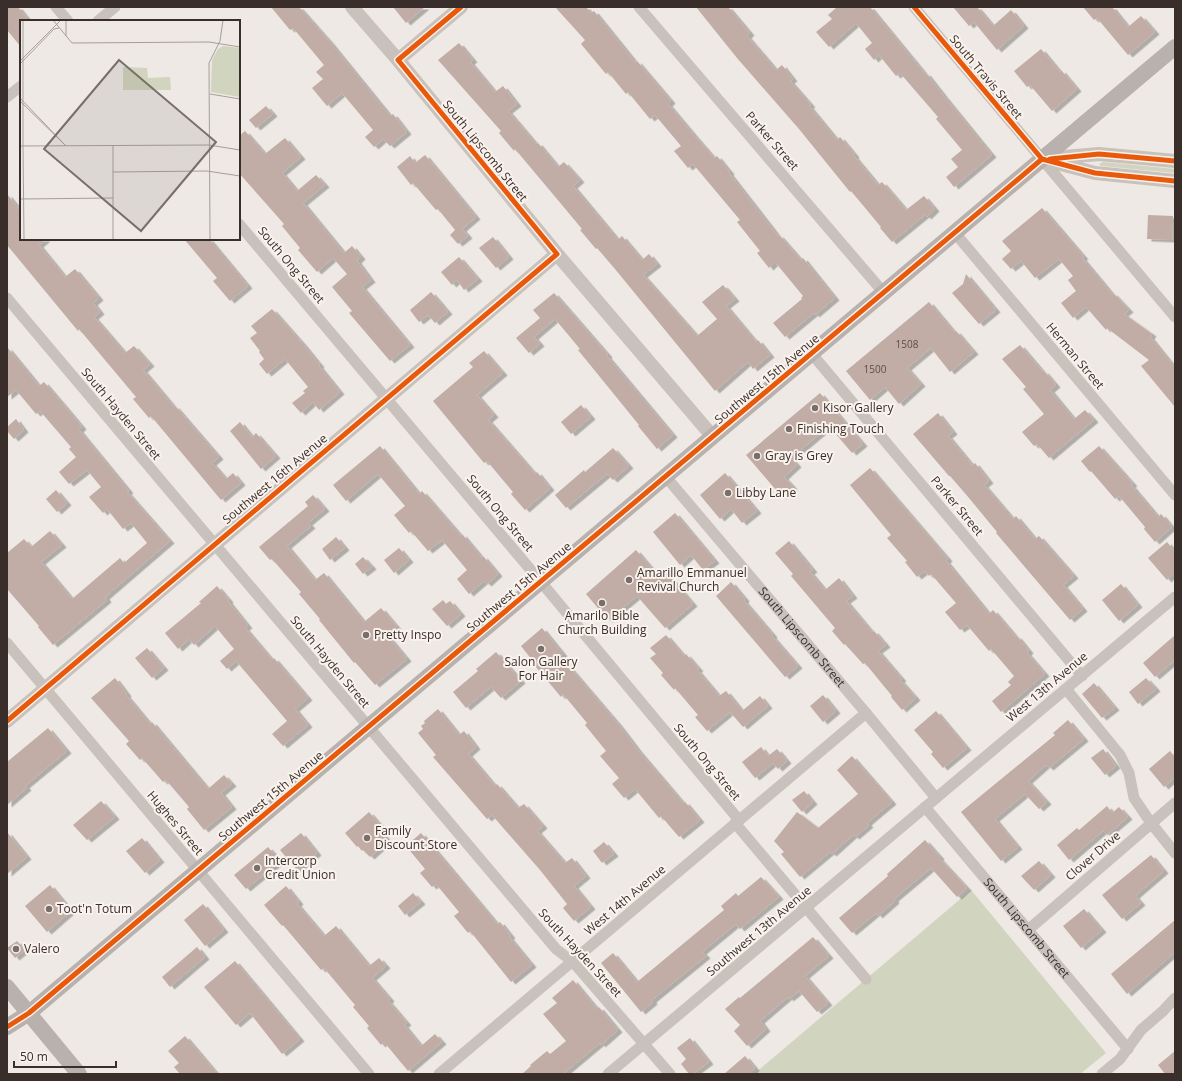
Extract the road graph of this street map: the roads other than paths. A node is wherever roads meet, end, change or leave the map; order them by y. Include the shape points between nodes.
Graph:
1 (56, 7) edge
2 (115, 7) edge
3 (352, 7) edge
4 (461, 7) edge
5 (639, 7) edge
6 (914, 7) edge
7 (67, 20) edge
8 (99, 20) edge
9 (1175, 47) edge
10 (398, 60) junction
11 (20, 87) edge
12 (7, 98) edge
13 (1042, 159) junction
14 (1175, 161) edge
15 (1175, 181) edge
16 (240, 225) edge
17 (955, 233) junction
18 (557, 254) junction
19 (884, 293) junction
20 (7, 298) edge
21 (1175, 317) edge
22 (812, 354) junction
23 (387, 398) junction
24 (713, 437) junction
25 (666, 477) junction
26 (1175, 495) edge
27 (214, 545) junction
28 (541, 582) junction
29 (1175, 597) edge
30 (7, 643) edge
31 (1082, 676) junction
32 (45, 688) junction
33 (1066, 689) junction
34 (866, 713) junction
35 (7, 721) edge
36 (369, 727) junction
37 (936, 798) junction
38 (1175, 803) edge
39 (925, 807) junction
40 (737, 822) junction
41 (1151, 823) junction
42 (1175, 853) edge
43 (198, 870) junction
44 (806, 908) junction
45 (1028, 930) junction
46 (573, 962) junction
47 (866, 979) dead end
48 (7, 987) edge
49 (1175, 998) edge
50 (29, 1013) junction
51 (7, 1027) edge
52 (644, 1044) junction
53 (1128, 1049) junction
54 (79, 1074) edge
55 (369, 1074) edge
56 (439, 1074) edge
57 (608, 1074) edge
58 (670, 1074) edge
59 (1102, 1074) edge

1 - 7 street
2 - 8 street
3 - 10 street, South Lipscomb Street
4 - 10 street
5 - 19 street, Parker Street
6 - 13 street, South Travis Street
9 - 13 main road, Southwest 15th Avenue
10 - 18 street, South Lipscomb Street
11 - 12 street
13 - 14 street via 1098,154
13 - 15 street via 1095,173
13 - 17 main road, Southwest 15th Avenue
13 - 21 street, South Travis Street
16 - 23 street, South Ong Street
17 - 19 main road, Southwest 15th Avenue
17 - 26 street, Herman Street
18 - 23 street, Southwest 16th Avenue
18 - 24 street, South Lipscomb Street
19 - 22 main road, Southwest 15th Avenue
20 - 27 street, South Hayden Street
22 - 24 main road, Southwest 15th Avenue
22 - 31 street, Parker Street
23 - 27 street, Southwest 16th Avenue
23 - 28 street, South Ong Street
24 - 25 main road, Southwest 15th Avenue
25 - 28 main road, Southwest 15th Avenue
25 - 34 street, South Lipscomb Street
27 - 32 street, Southwest 16th Avenue
27 - 36 street, South Hayden Street
28 - 36 main road, Southwest 15th Avenue
28 - 40 street, South Ong Street
29 - 31 street, West 13th Avenue
30 - 32 street, Hughes Street
31 - 33 street, West 13th Avenue
32 - 35 street, Southwest 16th Avenue
32 - 43 street, Hughes Street
33 - 37 street, West 13th Avenue
33 - 41 street via 1120,755 1128,773 1134,798
34 - 37 street, South Lipscomb Street
34 - 40 street, West 14th Avenue
36 - 43 main road, Southwest 15th Avenue
36 - 46 street, South Hayden Street via 556,949
37 - 39 street, West 13th Avenue
38 - 41 street, Clover Drive
39 - 44 street, Southwest 13th Avenue
39 - 45 street, South Lipscomb Street
40 - 44 street, South Ong Street
40 - 46 street, West 14th Avenue
41 - 42 street
41 - 45 street, Clover Drive
43 - 50 main road, Southwest 15th Avenue
43 - 55 street, Hughes Street
44 - 47 street, South Ong Street
44 - 52 street, Southwest 13th Avenue
45 - 53 street, South Lipscomb Street
46 - 52 street, South Hayden Street
46 - 56 street, West 14th Avenue
48 - 50 main road
49 - 53 street via 1141,1030
50 - 51 main road, Southwest 15th Avenue
50 - 54 main road
52 - 57 street, Southwest 13th Avenue
52 - 58 street, South Hayden Street
53 - 59 street

